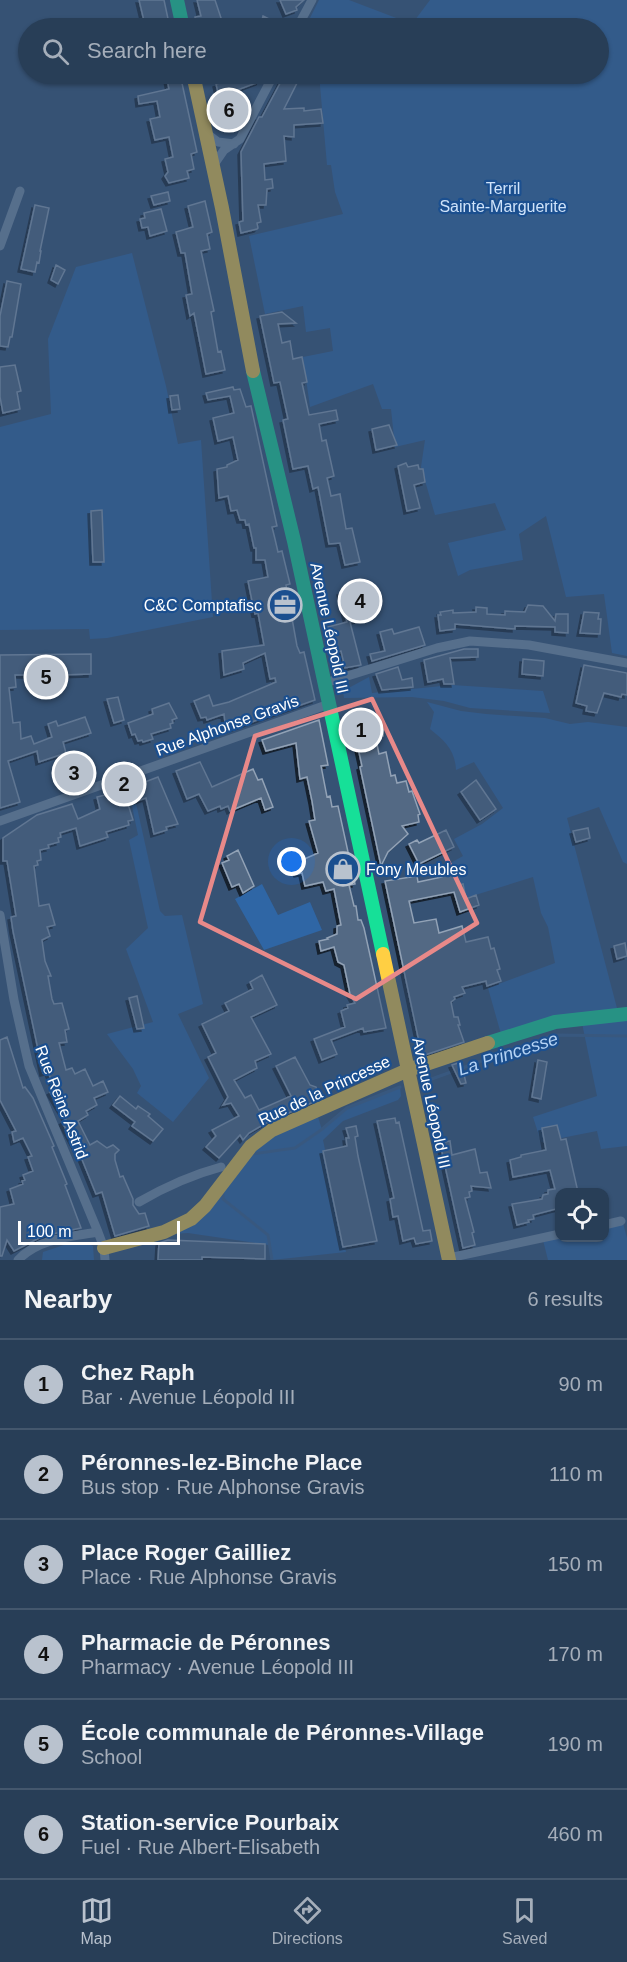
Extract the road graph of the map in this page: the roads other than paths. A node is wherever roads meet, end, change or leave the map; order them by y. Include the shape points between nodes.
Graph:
1 (177, 0) edge
2 (312, 0) edge
3 (181, 18) edge
4 (302, 18) edge
5 (195, 84) edge
6 (269, 84) edge
7 (206, 134) junction
8 (234, 144) junction
9 (213, 166) junction
10 (20, 191) dead end
11 (1, 242) edge
12 (627, 663) edge
13 (325, 683) junction
14 (329, 704) junction
15 (0, 821) edge
16 (0, 915) edge
17 (627, 1014) edge
18 (408, 1070) junction
19 (221, 1167) dead end
20 (139, 1202) dead end
21 (621, 1221) dead end
22 (609, 1224) edge
23 (98, 1232) junction
24 (555, 1235) edge
25 (105, 1254) edge
26 (449, 1259) edge
27 (18, 1260) edge

1 - 3 main road
2 - 4 street
5 - 7 main road, Avenue Léopold III
6 - 8 street
7 - 8 street via 218,142
7 - 9 main road, Avenue Léopold III
8 - 9 street via 224,150
9 - 13 main road, Avenue Léopold III via 253,370
10 - 11 street
12 - 13 street via 529,645 470,641
13 - 14 main road, Avenue Léopold III
14 - 15 street, Rue Alphonse Gravis
14 - 18 main road, Avenue Léopold III
16 - 23 street, Rue Reine Astrid via 28,1066
17 - 18 main road, Rue de la Princesse via 554,1022
18 - 25 main road, Rue de la Princesse via 261,1137 205,1206 183,1224
18 - 26 main road, Avenue Léopold III
19 - 20 street via 194,1175
21 - 22 street
23 - 25 street, Rue Reine Astrid
23 - 27 street via 44,1243
24 - 26 street

